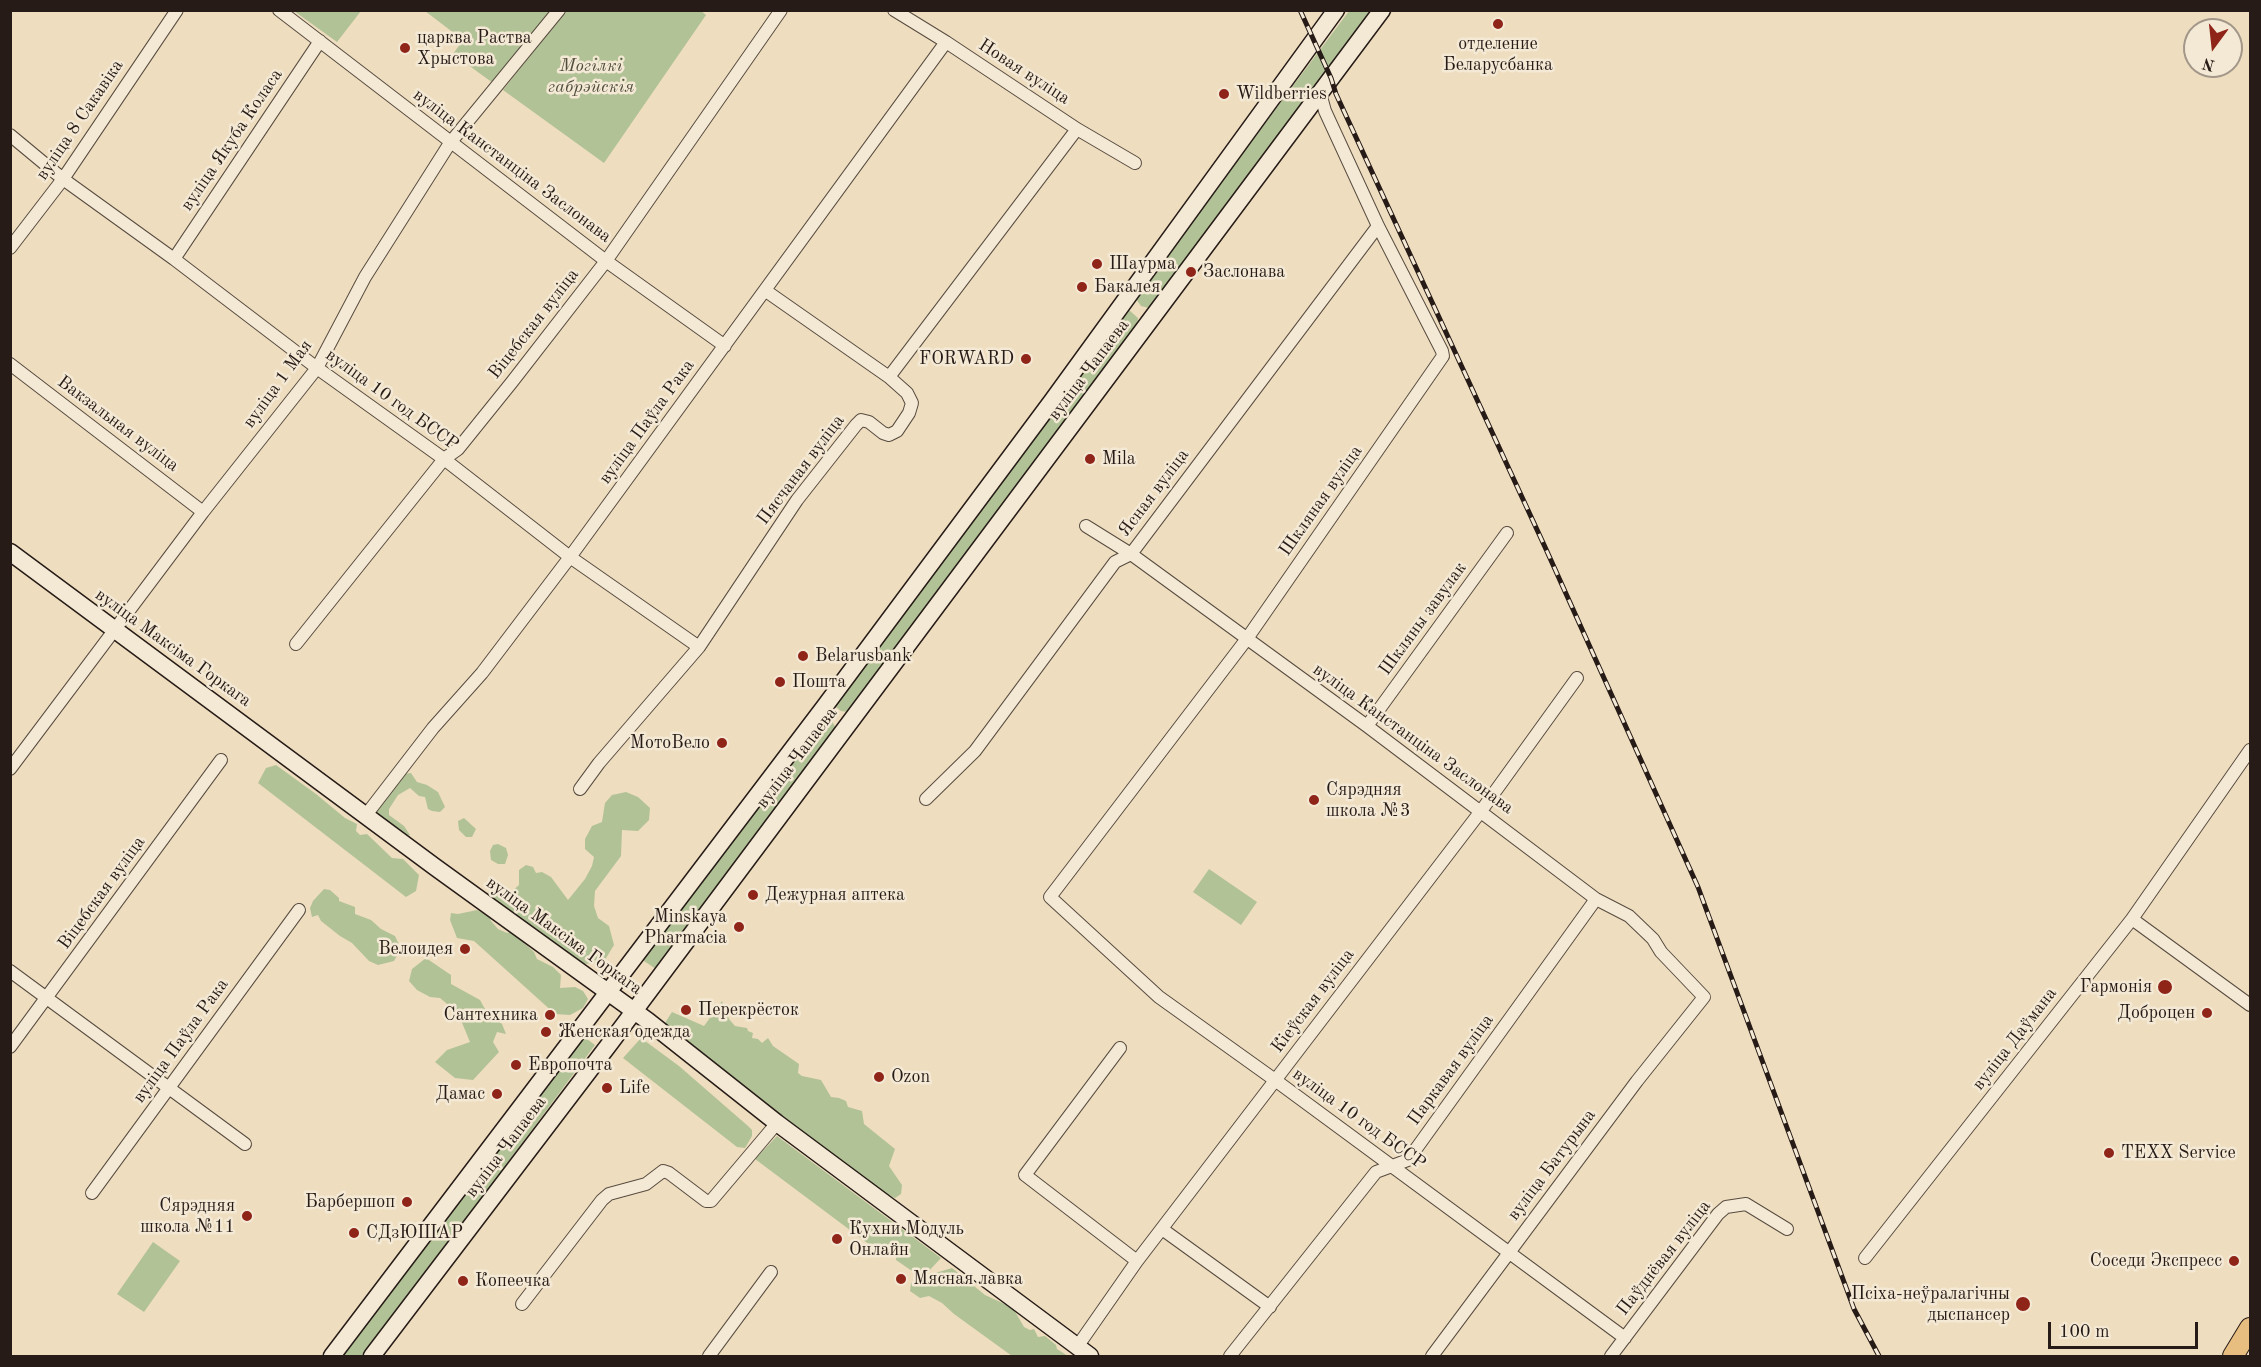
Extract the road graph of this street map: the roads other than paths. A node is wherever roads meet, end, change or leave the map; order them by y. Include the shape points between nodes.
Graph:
1 (177, 10) edge
2 (279, 10) edge
3 (559, 10) edge
4 (781, 10) edge
5 (894, 10) edge
6 (1336, 10) edge
7 (1382, 10) edge
8 (320, 41) junction
9 (946, 42) junction
10 (1320, 93) junction
11 (1077, 129) junction
12 (10, 135) edge
13 (450, 143) junction
14 (1135, 163) dead end
15 (63, 179) junction
16 (1378, 225) junction
17 (10, 248) edge
18 (174, 259) junction
19 (606, 261) junction
20 (766, 291) junction
21 (725, 346) junction
22 (10, 364) edge
23 (316, 368) junction
24 (889, 377) junction
25 (444, 459) junction
26 (203, 512) junction
27 (1086, 526) dead end
28 (1507, 533) dead end
29 (10, 552) edge
30 (1131, 554) junction
31 (570, 557) junction
32 (116, 630) junction
33 (1246, 640) junction
34 (296, 644) dead end
35 (699, 647) junction
36 (1577, 678) dead end
37 (825, 706) junction
38 (847, 724) junction
39 (1367, 726) junction
40 (2250, 750) edge
41 (221, 759) dead end
42 (10, 769) edge
43 (580, 789) dead end
44 (926, 799) dead end
45 (1481, 811) junction
46 (366, 815) junction
47 (1050, 897) joint
48 (1596, 899) junction
49 (299, 910) dead end
50 (2132, 919) junction
51 (10, 971) edge
52 (607, 991) junction
53 (1704, 997) joint
54 (47, 999) junction
55 (2250, 1005) edge
56 (634, 1011) junction
57 (10, 1047) edge
58 (1120, 1048) dead end
59 (1275, 1080) junction
60 (168, 1089) junction
61 (777, 1124) junction
62 (244, 1144) dead end
63 (1392, 1166) junction
64 (92, 1193) dead end
65 (1162, 1229) junction
66 (1787, 1229) dead end
67 (1509, 1253) junction
68 (1865, 1258) dead end
69 (1137, 1261) junction
70 (771, 1272) dead end
71 (522, 1304) dead end
72 (1270, 1307) junction
73 (2250, 1328) edge
74 (1625, 1338) junction
75 (1083, 1352) edge
76 (332, 1356) edge
77 (372, 1356) edge
78 (709, 1356) edge
79 (1230, 1356) edge
80 (1432, 1356) edge
81 (1611, 1356) edge
82 (2233, 1356) edge

1 - 15 street, вуліца 8 Сакавіка
2 - 8 street, вуліца Канстанціна Заслонава
3 - 13 street, вуліца 1 Мая
4 - 19 street, Віцебская вуліца
5 - 9 street, Новая вуліца
6 - 37 main road, вуліца Чапаева
7 - 10 main road, вуліца Чапаева
8 - 13 street, вуліца Канстанціна Заслонава
8 - 18 street, вуліца Якуба Коласа
9 - 11 street, Новая вуліца
9 - 20 street, вуліца Паўла Рака
10 - 16 street, Шкляная вуліца
10 - 38 main road, вуліца Чапаева
11 - 14 street, Новая вуліца
11 - 24 street
12 - 15 street, вуліца 10 год БССР
13 - 19 street, вуліца Канстанціна Заслонава
13 - 23 street, вуліца 1 Мая via 365,277
15 - 17 street, вуліца 8 Сакавіка
15 - 18 street, вуліца 10 год БССР
16 - 30 street, Ясная вуліца
16 - 33 street, Шкляная вуліца via 1443,356
18 - 23 street, вуліца 10 год БССР
19 - 21 street, вуліца Канстанціна Заслонава
19 - 25 street, Віцебская вуліца via 458,449
20 - 21 street, вуліца Паўла Рака
20 - 24 street
21 - 31 street, вуліца Паўла Рака
22 - 26 street, Вакзальная вуліца
23 - 25 street, вуліца 10 год БССР
23 - 26 street, вуліца 1 Мая
24 - 35 street, Пясчаная вуліца via 907,393 912,403 909,414 897,431 889,435 868,422 861,420 856,425 797,500
25 - 31 street, вуліца 10 год БССР
25 - 34 street, Віцебская вуліца
26 - 32 street, вуліца 1 Мая
27 - 30 street, вуліца Канстанціна Заслонава
28 - 39 street, Шкляны завулак
29 - 32 main road, вуліца Максіма Горкага
30 - 33 street, вуліца Канстанціна Заслонава
30 - 44 street, Ясная вуліца via 1115,562 975,751
31 - 35 street, вуліца 10 год БССР
31 - 46 street, вуліца Паўла Рака
32 - 42 street, вуліца 1 Мая
32 - 46 main road, вуліца Максіма Горкага
33 - 39 street, вуліца Канстанціна Заслонава
33 - 47 street, Шкляная вуліца
35 - 43 street, Пясчаная вуліца
36 - 45 street, Кіеўская вуліца
37 - 38 main road
37 - 52 main road, вуліца Чапаева
38 - 56 main road, вуліца Чапаева
39 - 45 street, вуліца Канстанціна Заслонава
40 - 50 street, вуліца Даўмана
41 - 54 street, Віцебская вуліца
45 - 48 street, вуліца Канстанціна Заслонава
45 - 59 street, Кіеўская вуліца
46 - 52 main road, вуліца Максіма Горкага
47 - 59 street, вуліца 10 год БССР via 1159,997
48 - 53 street, вуліца Канстанціна Заслонава via 1629,916
48 - 63 street, Паркавая вуліца via 1408,1160
49 - 60 street, вуліца Паўла Рака
50 - 55 street
50 - 68 street, вуліца Даўмана
51 - 54 street
52 - 56 main road, вуліца Максіма Горкага
52 - 76 main road, вуліца Чапаева
53 - 67 street, вуліца Батурына via 1637,1080
54 - 57 street, Віцебская вуліца
54 - 60 street
56 - 61 main road, вуліца Максіма Горкага
56 - 77 main road, вуліца Чапаева
58 - 69 street via 1025,1175
59 - 63 street, вуліца 10 год БССР
59 - 65 street, Кіеўская вуліца
60 - 62 street
60 - 64 street, вуліца Паўла Рака
61 - 71 street via 711,1201 663,1171 646,1184 609,1194
61 - 75 main road, вуліца Максіма Горкага
63 - 67 street, вуліца 10 год БССР
63 - 72 street, Паркавая вуліца via 1376,1172
65 - 69 street, Кіеўская вуліца
65 - 72 street
66 - 74 street, Паўднёвая вуліца via 1746,1204 1726,1207
67 - 74 street, вуліца 10 год БССР
67 - 80 street, вуліца Батурына
69 - 75 street, Кіеўская вуліца
70 - 78 street
72 - 79 street, Паркавая вуліца
73 - 82 main road
74 - 81 street, Паўднёвая вуліца

